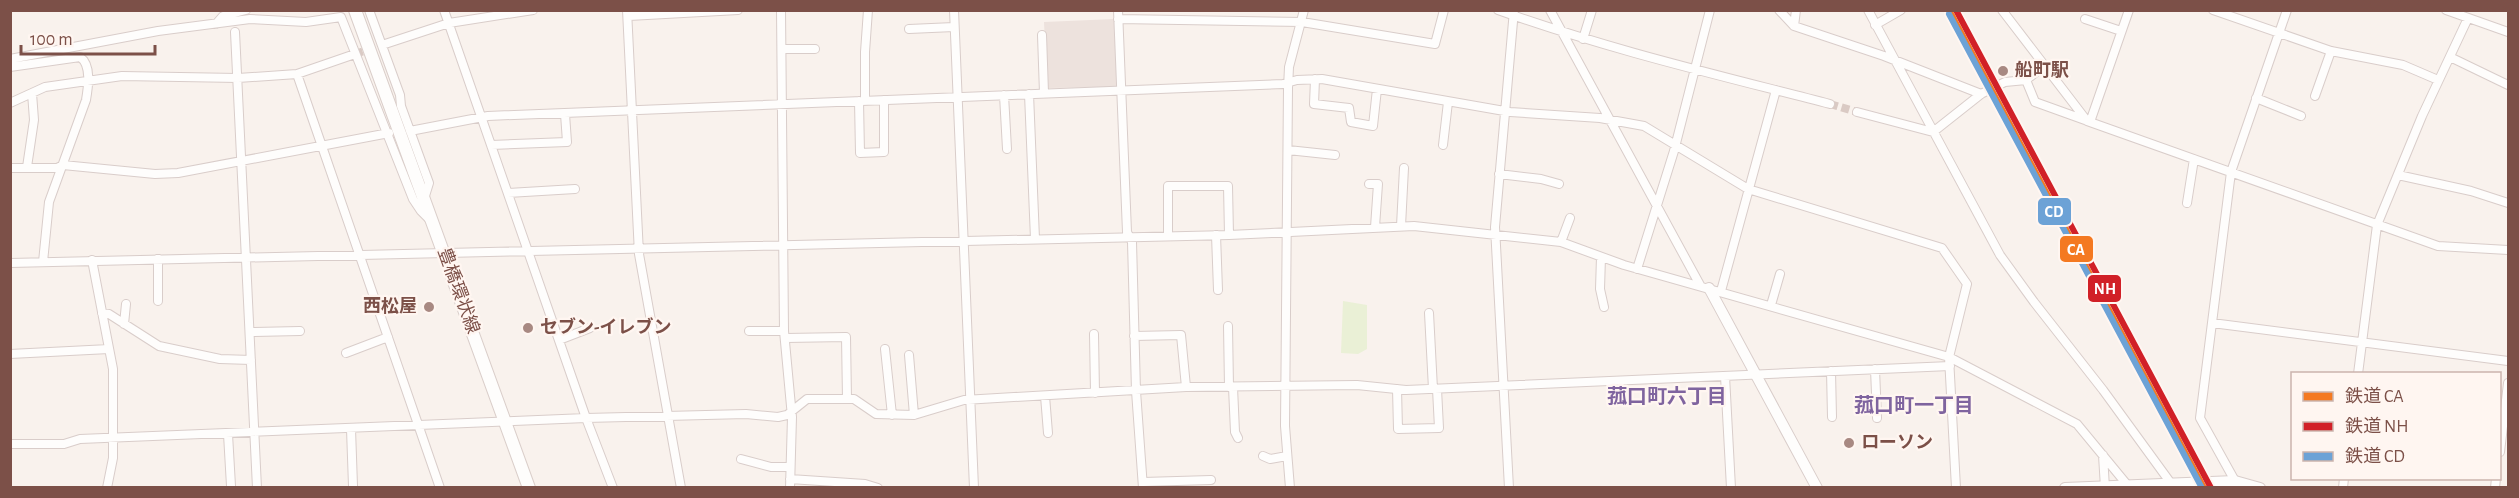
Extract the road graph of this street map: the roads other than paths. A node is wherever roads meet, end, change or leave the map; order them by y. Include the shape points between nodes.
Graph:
1 (246, 10) edge
2 (355, 10) edge
3 (369, 10) edge
4 (444, 10) edge
5 (532, 10) edge
6 (738, 10) edge
7 (781, 10) edge
8 (868, 10) edge
9 (954, 10) edge
10 (1304, 10) edge
11 (1444, 10) edge
12 (1498, 10) edge
13 (1550, 10) edge
14 (1592, 10) edge
15 (1710, 10) edge
16 (1779, 10) edge
17 (1796, 10) edge
18 (1868, 10) edge
19 (1901, 10) edge
20 (2002, 10) edge
21 (2128, 10) edge
22 (2213, 10) edge
23 (2287, 10) edge
24 (2446, 10) edge
25 (679, 12) edge
26 (628, 13) edge
27 (1514, 13) edge
28 (1118, 15) edge
29 (2469, 18) junction
30 (2085, 19) dead end
31 (1302, 22) junction
32 (448, 23) junction
33 (216, 24) junction
34 (1875, 25) junction
35 (1794, 26) junction
36 (954, 27) junction
37 (909, 29) dead end
38 (2121, 31) junction
39 (235, 32) dead end
40 (1562, 32) junction
41 (2508, 32) edge
42 (2279, 34) junction
43 (1042, 35) dead end
44 (1583, 39) junction
45 (382, 45) junction
46 (782, 49) junction
47 (815, 49) dead end
48 (2331, 51) junction
49 (355, 54) junction
50 (2450, 57) junction
51 (10, 59) edge
52 (1894, 59) junction
53 (10, 66) edge
54 (2044, 66) junction
55 (1696, 69) junction
56 (297, 74) junction
57 (238, 78) junction
58 (1315, 79) junction
59 (88, 80) junction
60 (2026, 80) junction
61 (2438, 80) junction
62 (1288, 82) junction
63 (2508, 82) edge
64 (1377, 88) junction
65 (1123, 90) junction
66 (1776, 90) junction
67 (32, 93) junction
68 (1044, 93) junction
69 (1981, 93) junction
70 (1029, 94) junction
71 (1004, 95) junction
72 (2315, 96) dead end
73 (957, 97) junction
74 (2256, 98) junction
75 (884, 100) junction
76 (862, 101) junction
77 (1449, 102) junction
78 (10, 103) edge
79 (782, 104) junction
80 (1830, 104) tunnel mouth
81 (632, 111) junction
82 (1504, 111) junction
83 (1857, 112) tunnel mouth
84 (565, 114) junction
85 (2301, 116) dead end
86 (481, 117) junction
87 (1609, 120) junction
88 (2088, 122) junction
89 (410, 131) junction
90 (1933, 132) junction
91 (389, 133) junction
92 (1676, 144) junction
93 (491, 145) junction
94 (1443, 145) dead end
95 (322, 146) junction
96 (1007, 149) dead end
97 (1288, 150) junction
98 (1335, 155) dead end
99 (2194, 159) junction
100 (242, 160) junction
101 (63, 165) junction
102 (27, 167) junction
103 (10, 168) edge
104 (1404, 168) dead end
105 (2231, 172) junction
106 (1499, 174) junction
107 (2397, 175) junction
108 (1370, 184) dead end
109 (1559, 184) dead end
110 (575, 189) dead end
111 (1748, 189) junction
112 (508, 193) junction
113 (423, 199) junction
114 (2187, 203) dead end
115 (2508, 203) edge
116 (1658, 207) junction
117 (1570, 218) dead end
118 (433, 222) junction
119 (2377, 225) junction
120 (1401, 226) junction
121 (1375, 227) junction
122 (1287, 232) junction
123 (1495, 234) junction
124 (1168, 235) junction
125 (1216, 235) junction
126 (1229, 235) junction
127 (1128, 237) junction
128 (1035, 239) junction
129 (964, 240) junction
130 (1561, 242) junction
131 (783, 244) junction
132 (638, 248) junction
133 (528, 250) junction
134 (2508, 250) edge
135 (444, 252) junction
136 (359, 254) junction
137 (246, 257) junction
138 (1600, 257) junction
139 (158, 259) junction
140 (92, 260) junction
141 (43, 262) junction
142 (10, 263) edge
143 (1637, 269) junction
144 (1780, 274) dead end
145 (1705, 286) junction
146 (1218, 290) dead end
147 (1721, 291) junction
148 (158, 301) dead end
149 (126, 304) dead end
150 (1771, 305) junction
151 (1604, 307) dead end
152 (102, 312) junction
153 (1429, 312) dead end
154 (2212, 322) junction
155 (124, 324) junction
156 (1228, 326) dead end
157 (590, 328) dead end
158 (300, 331) dead end
159 (749, 331) dead end
160 (250, 332) junction
161 (785, 334) junction
162 (1094, 334) dead end
163 (1134, 336) junction
164 (388, 337) junction
165 (559, 340) junction
166 (2362, 342) junction
167 (110, 349) junction
168 (885, 349) dead end
169 (346, 353) dead end
170 (10, 354) edge
171 (909, 355) dead end
172 (251, 360) junction
173 (1950, 361) junction
174 (2508, 361) edge
175 (1875, 369) junction
176 (1831, 370) junction
177 (2358, 372) edge
178 (1756, 374) junction
179 (1725, 376) junction
180 (2508, 383) edge
181 (1286, 385) junction
182 (1504, 386) junction
183 (1185, 387) junction
184 (1231, 387) junction
185 (1397, 389) junction
186 (1435, 389) junction
187 (1136, 391) junction
188 (1095, 393) junction
189 (1045, 396) junction
190 (847, 399) junction
191 (971, 400) junction
192 (792, 410) junction
193 (892, 415) junction
194 (914, 415) junction
195 (668, 416) junction
196 (1832, 417) dead end
197 (586, 418) junction
198 (1877, 418) dead end
199 (505, 421) junction
200 (419, 426) junction
201 (351, 429) junction
202 (254, 433) junction
203 (1048, 433) dead end
204 (228, 434) junction
205 (2501, 437) edge
206 (114, 438) junction
207 (1238, 438) dead end
208 (10, 444) edge
209 (2103, 455) junction
210 (1263, 456) dead end
211 (1287, 456) junction
212 (741, 459) dead end
213 (790, 467) junction
214 (1211, 480) dead end
215 (2235, 481) junction
216 (2170, 482) junction
217 (790, 483) edge
218 (1143, 485) edge
219 (231, 486) edge
220 (353, 486) edge
221 (2128, 486) edge
222 (2105, 487) edge
223 (107, 488) edge
224 (257, 488) edge
225 (440, 488) edge
226 (529, 488) edge
227 (613, 488) edge
228 (681, 488) edge
229 (878, 488) edge
230 (974, 488) edge
231 (1290, 488) edge
232 (1509, 488) edge
233 (1731, 488) edge
234 (1817, 488) edge
235 (1956, 488) edge
236 (2065, 488) edge
237 (2260, 488) edge

1 - 33 street via 223,16
2 - 113 main road, 豊橋環状線
3 - 45 street
4 - 32 street
5 - 32 street
6 - 25 street
7 - 46 street
8 - 76 street
9 - 36 street
10 - 31 street
11 - 31 street via 1435,44
12 - 27 street
13 - 40 street
14 - 44 street
15 - 55 street
16 - 35 street
17 - 35 street
18 - 34 street
19 - 34 street
20 - 54 street
21 - 38 street
22 - 42 street
23 - 42 street
24 - 29 street
25 - 26 street
26 - 81 street
27 - 40 street
27 - 82 street
28 - 31 street
28 - 65 street
29 - 41 street
29 - 50 street
30 - 38 street
31 - 62 street
32 - 45 street
32 - 86 street
33 - 49 street via 250,19 306,22 341,17
33 - 51 street
34 - 52 street
35 - 52 street
36 - 37 street
36 - 73 street
38 - 88 street
39 - 57 street
40 - 44 street
40 - 87 street
42 - 48 street
42 - 74 street
43 - 68 street
44 - 55 street
45 - 89 street
46 - 47 street
46 - 79 street
48 - 61 street via 2403,65
48 - 72 street
49 - 56 street
49 - 91 street
50 - 61 street
50 - 63 street
52 - 69 street
52 - 90 street
53 - 59 street via 80,57 86,64
54 - 60 street
54 - 88 street
55 - 66 street
55 - 92 street
56 - 57 street
56 - 95 street
57 - 59 street via 140,75
57 - 100 street
58 - 62 street
58 - 64 street
58 - 64 street via 1314,104 1349,108 1351,122 1373,126
59 - 67 street via 53,85
59 - 101 street via 86,100
60 - 69 street via 2005,82
60 - 88 street via 2035,102
61 - 107 street
62 - 65 street
62 - 97 street
64 - 77 street
65 - 68 street
65 - 127 street
66 - 80 street
66 - 111 street
67 - 78 street
67 - 102 street via 34,128
68 - 70 street
69 - 90 street
70 - 71 street
70 - 128 street
71 - 73 street
71 - 96 street
73 - 75 street
73 - 129 street
74 - 85 street
74 - 105 street
75 - 76 street
75 - 76 street via 884,152 860,153
76 - 79 street
77 - 82 street
77 - 94 street
79 - 81 street
79 - 131 street
81 - 84 street
81 - 132 street
82 - 87 street
82 - 106 street
83 - 90 street
84 - 86 street
84 - 93 street via 567,142
86 - 89 street
86 - 93 street
87 - 92 street via 1644,126
87 - 116 street
88 - 99 street
89 - 113 street via 429,183
90 - 216 street via 2000,255
91 - 95 street
91 - 118 street via 413,199
92 - 111 street
92 - 116 street
93 - 112 street
95 - 100 street
95 - 136 street
97 - 98 street
97 - 122 street
99 - 105 street
99 - 114 street
100 - 101 street via 155,174
100 - 137 street
101 - 102 street
101 - 141 street via 49,202
102 - 103 street
104 - 120 street
105 - 119 street
105 - 154 street
106 - 109 street
106 - 123 street
107 - 115 street
107 - 119 street
108 - 121 street via 1378,184
110 - 112 street
111 - 147 street
111 - 173 street via 1942,248 1967,284
112 - 133 street
113 - 118 main road, 豊橋環状線
116 - 143 street
116 - 145 street
117 - 130 street
118 - 135 main road, 豊橋環状線
119 - 134 street via 2438,246
119 - 166 street
120 - 121 street
120 - 123 street
121 - 122 street
122 - 126 street
122 - 181 street
123 - 130 street
123 - 182 street
124 - 125 street
124 - 126 street via 1168,186 1228,186
124 - 127 street
125 - 126 street
125 - 146 street
127 - 128 street
127 - 163 street via 1132,242
128 - 129 street
129 - 131 street
129 - 191 street
130 - 138 street
131 - 132 street
131 - 161 street
132 - 133 street
132 - 195 street
133 - 135 street
133 - 165 street
135 - 136 street
135 - 199 main road, 豊橋環状線
136 - 137 street
136 - 164 street
137 - 139 street
137 - 160 street
138 - 143 street
138 - 151 street
139 - 140 street
139 - 148 street
140 - 141 street
140 - 152 street
141 - 142 street
143 - 145 street
144 - 150 street
145 - 147 street
145 - 178 street
147 - 150 street
149 - 155 street
150 - 173 street
152 - 155 street
152 - 167 street
153 - 186 street
154 - 166 street
154 - 215 street via 2200,418
155 - 172 street via 159,346 220,359
156 - 184 street
157 - 165 street
158 - 160 street
159 - 161 street
160 - 172 street
161 - 190 street via 846,337
161 - 192 street
162 - 188 street
163 - 183 street via 1181,336
163 - 187 street
164 - 169 street
164 - 200 street
165 - 197 street
166 - 174 street
166 - 177 street
167 - 170 street
167 - 206 street
168 - 193 street
171 - 194 street
172 - 202 street
173 - 175 street
173 - 209 street via 2069,419 2084,430
173 - 235 street
175 - 176 street
175 - 198 street
176 - 178 street
176 - 196 street
178 - 179 street
178 - 234 street
179 - 182 street
179 - 233 street
180 - 205 street
181 - 184 street
181 - 185 street
181 - 211 street
182 - 186 street
182 - 232 street
183 - 184 street
183 - 187 street
184 - 207 street
185 - 186 street
185 - 186 street via 1398,429 1439,428
187 - 188 street
187 - 218 street
188 - 189 street
189 - 191 street
189 - 203 street
190 - 192 street via 807,399
190 - 193 street via 854,399 876,414
191 - 194 street
191 - 230 street
192 - 195 street via 778,417
192 - 213 street
193 - 194 street
195 - 197 street
195 - 228 street
197 - 199 street
197 - 227 street
199 - 200 street
199 - 226 main road, 豊橋環状線
200 - 201 street
200 - 225 street
201 - 202 street
201 - 220 street
202 - 204 street
202 - 224 street
204 - 206 street
204 - 219 street
206 - 208 street via 80,439 64,444
206 - 223 street
209 - 221 street
209 - 222 street
210 - 211 street
211 - 231 street
212 - 213 street via 771,467
213 - 217 street
214 - 218 street
215 - 216 street
215 - 237 street
216 - 221 street
217 - 229 street via 865,484
221 - 222 street
222 - 236 street

